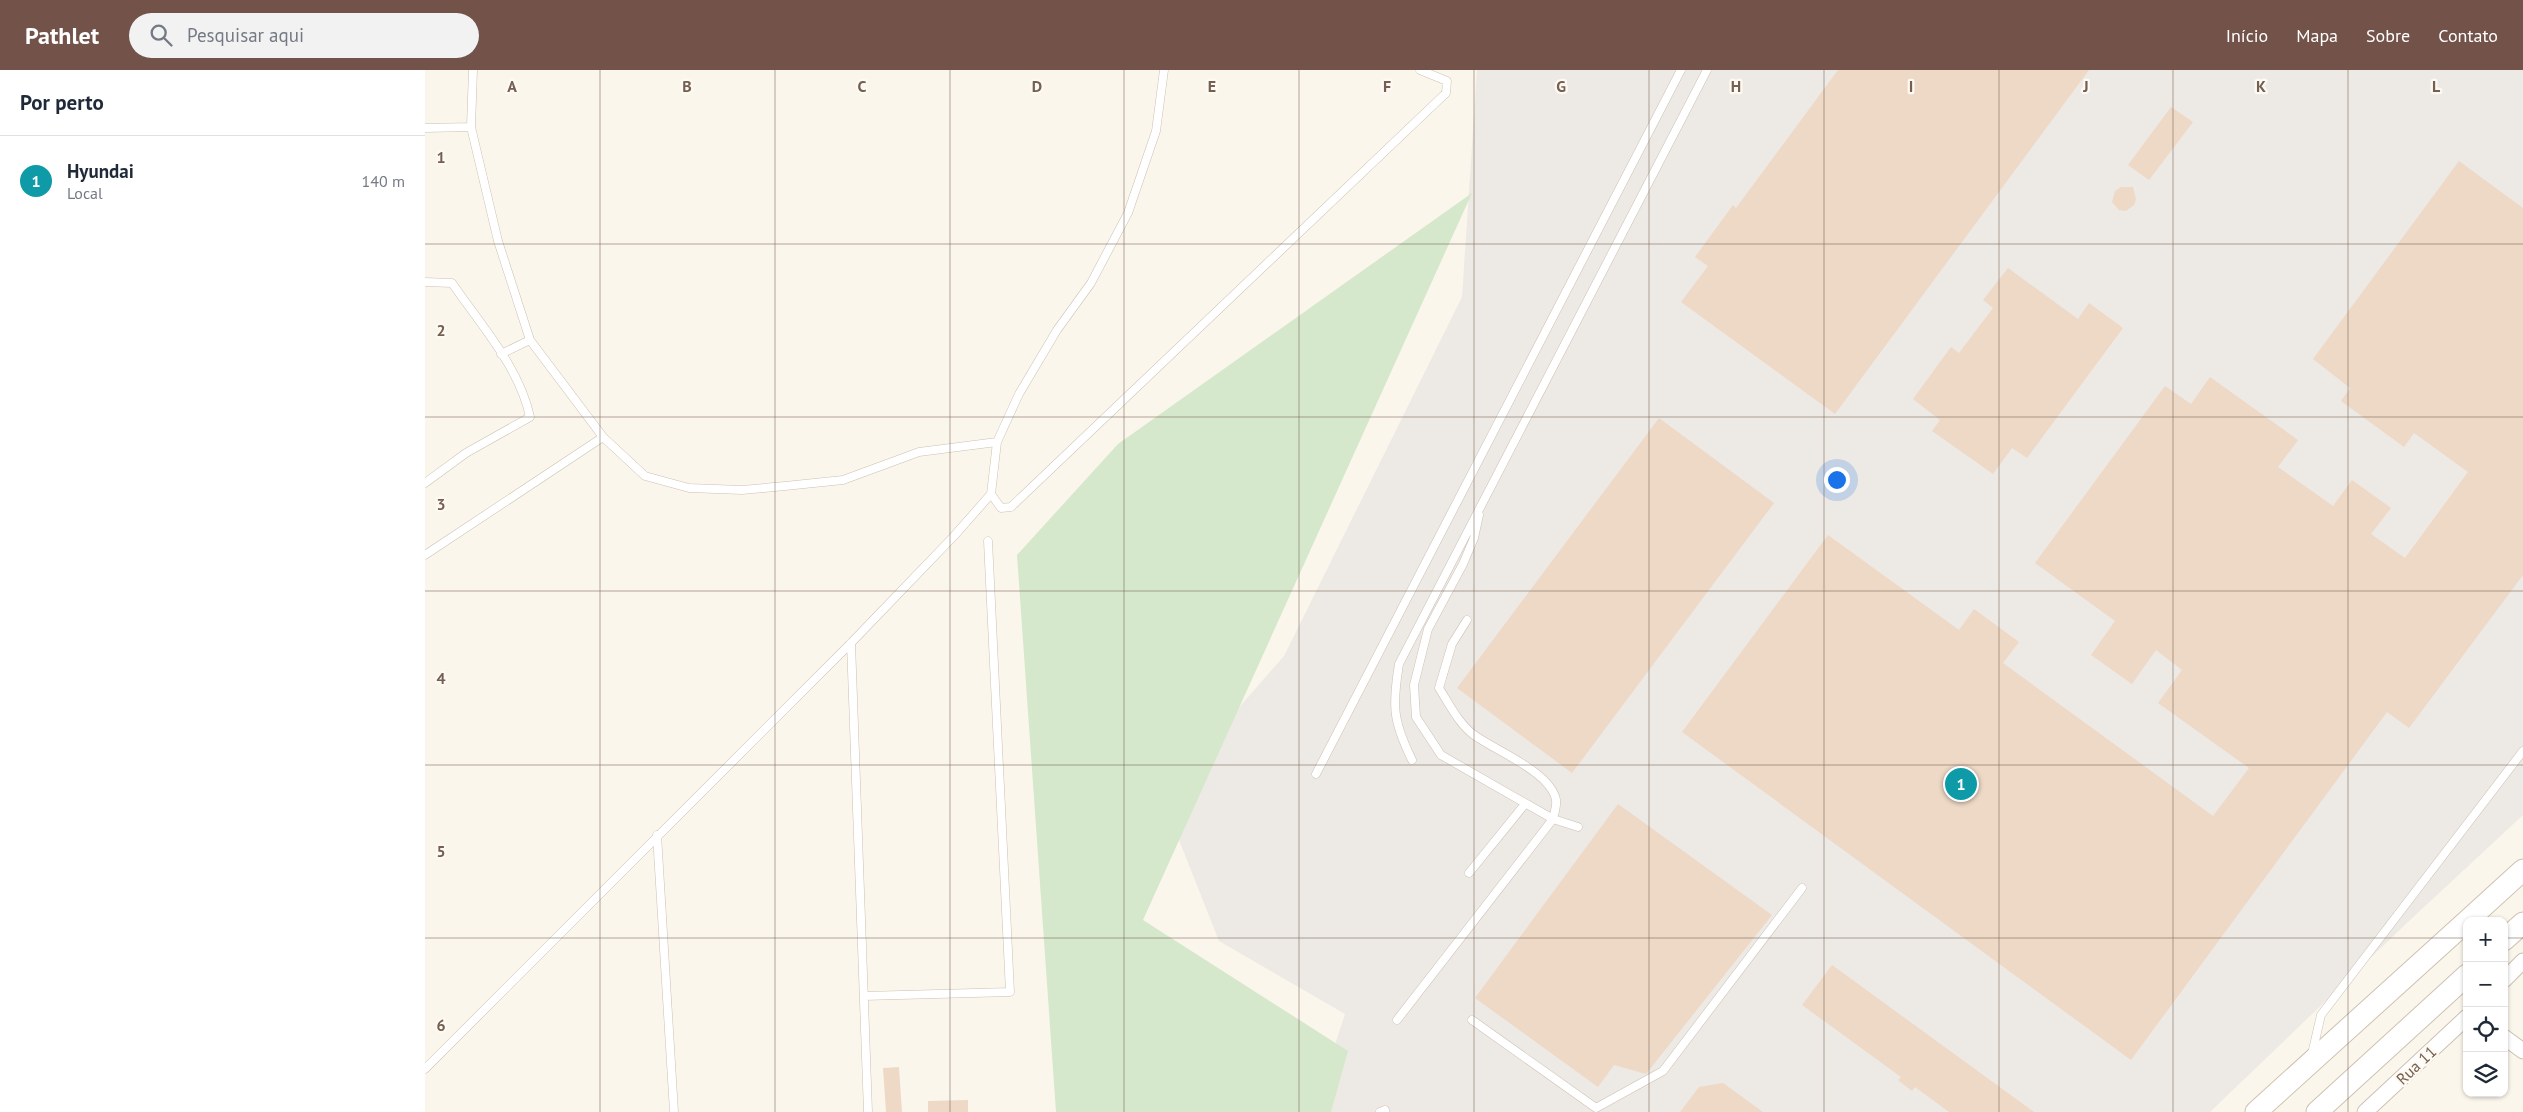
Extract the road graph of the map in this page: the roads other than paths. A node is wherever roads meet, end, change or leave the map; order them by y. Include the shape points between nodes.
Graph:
1 (473, 70) edge
2 (1164, 70) edge
3 (1419, 70) edge
4 (1681, 70) edge
5 (1707, 70) edge
6 (471, 127) junction
7 (425, 128) edge
8 (425, 282) edge
9 (530, 340) junction
10 (501, 354) junction
11 (603, 438) junction
12 (997, 442) junction
13 (425, 484) edge
14 (991, 494) junction
15 (1481, 504) junction
16 (988, 541) dead end
17 (425, 556) edge
18 (1467, 620) dead end
19 (851, 643) junction
20 (2523, 751) edge
21 (1412, 760) dead end
22 (1315, 774) dead end
23 (1525, 804) junction
24 (1553, 819) junction
25 (1578, 826) dead end
26 (657, 835) junction
27 (2523, 870) edge
28 (1469, 873) dead end
29 (1802, 888) dead end
30 (2471, 917) edge
31 (2523, 923) edge
32 (2463, 925) edge
33 (2508, 936) edge
34 (2523, 961) edge
35 (2508, 976) edge
36 (2463, 979) edge
37 (864, 996) junction
38 (1397, 1020) dead end
39 (1472, 1020) dead end
40 (2463, 1021) edge
41 (2508, 1040) edge
42 (2523, 1051) edge
43 (2311, 1061) junction
44 (425, 1069) edge
45 (1595, 1110) edge
46 (674, 1112) edge
47 (868, 1112) edge
48 (2256, 1112) edge
49 (2317, 1112) edge
50 (2365, 1112) edge

1 - 6 lane
2 - 12 lane via 1156,131 1128,213 1091,283 1057,330 1019,394
3 - 14 lane via 1447,81 1446,93 1011,507 1001,508
4 - 22 lane
5 - 15 lane
6 - 7 lane
6 - 9 lane via 498,241
8 - 10 lane via 451,284
9 - 10 lane
9 - 11 lane
10 - 13 lane via 526,397 530,416 466,453
11 - 12 lane via 645,476 689,488 742,490 843,480 919,452
11 - 17 lane
12 - 14 lane
14 - 19 lane
15 - 21 lane via 1399,664 1394,697 1398,730
15 - 23 lane via 1474,538 1428,630 1414,685 1416,716 1441,755
16 - 37 lane via 1010,992
18 - 24 lane via 1452,644 1439,688 1472,734 1551,786 1557,802
19 - 26 lane
19 - 37 lane
20 - 43 lane via 2321,1015
23 - 24 lane
23 - 28 lane
24 - 25 lane
24 - 38 lane
26 - 44 lane
26 - 46 lane
27 - 30 main road
29 - 45 lane via 1663,1072
31 - 33 main road
32 - 43 main road
34 - 35 street
36 - 49 main road
37 - 47 lane
39 - 45 lane
40 - 50 street, Rua 11
41 - 42 street
43 - 48 main road

